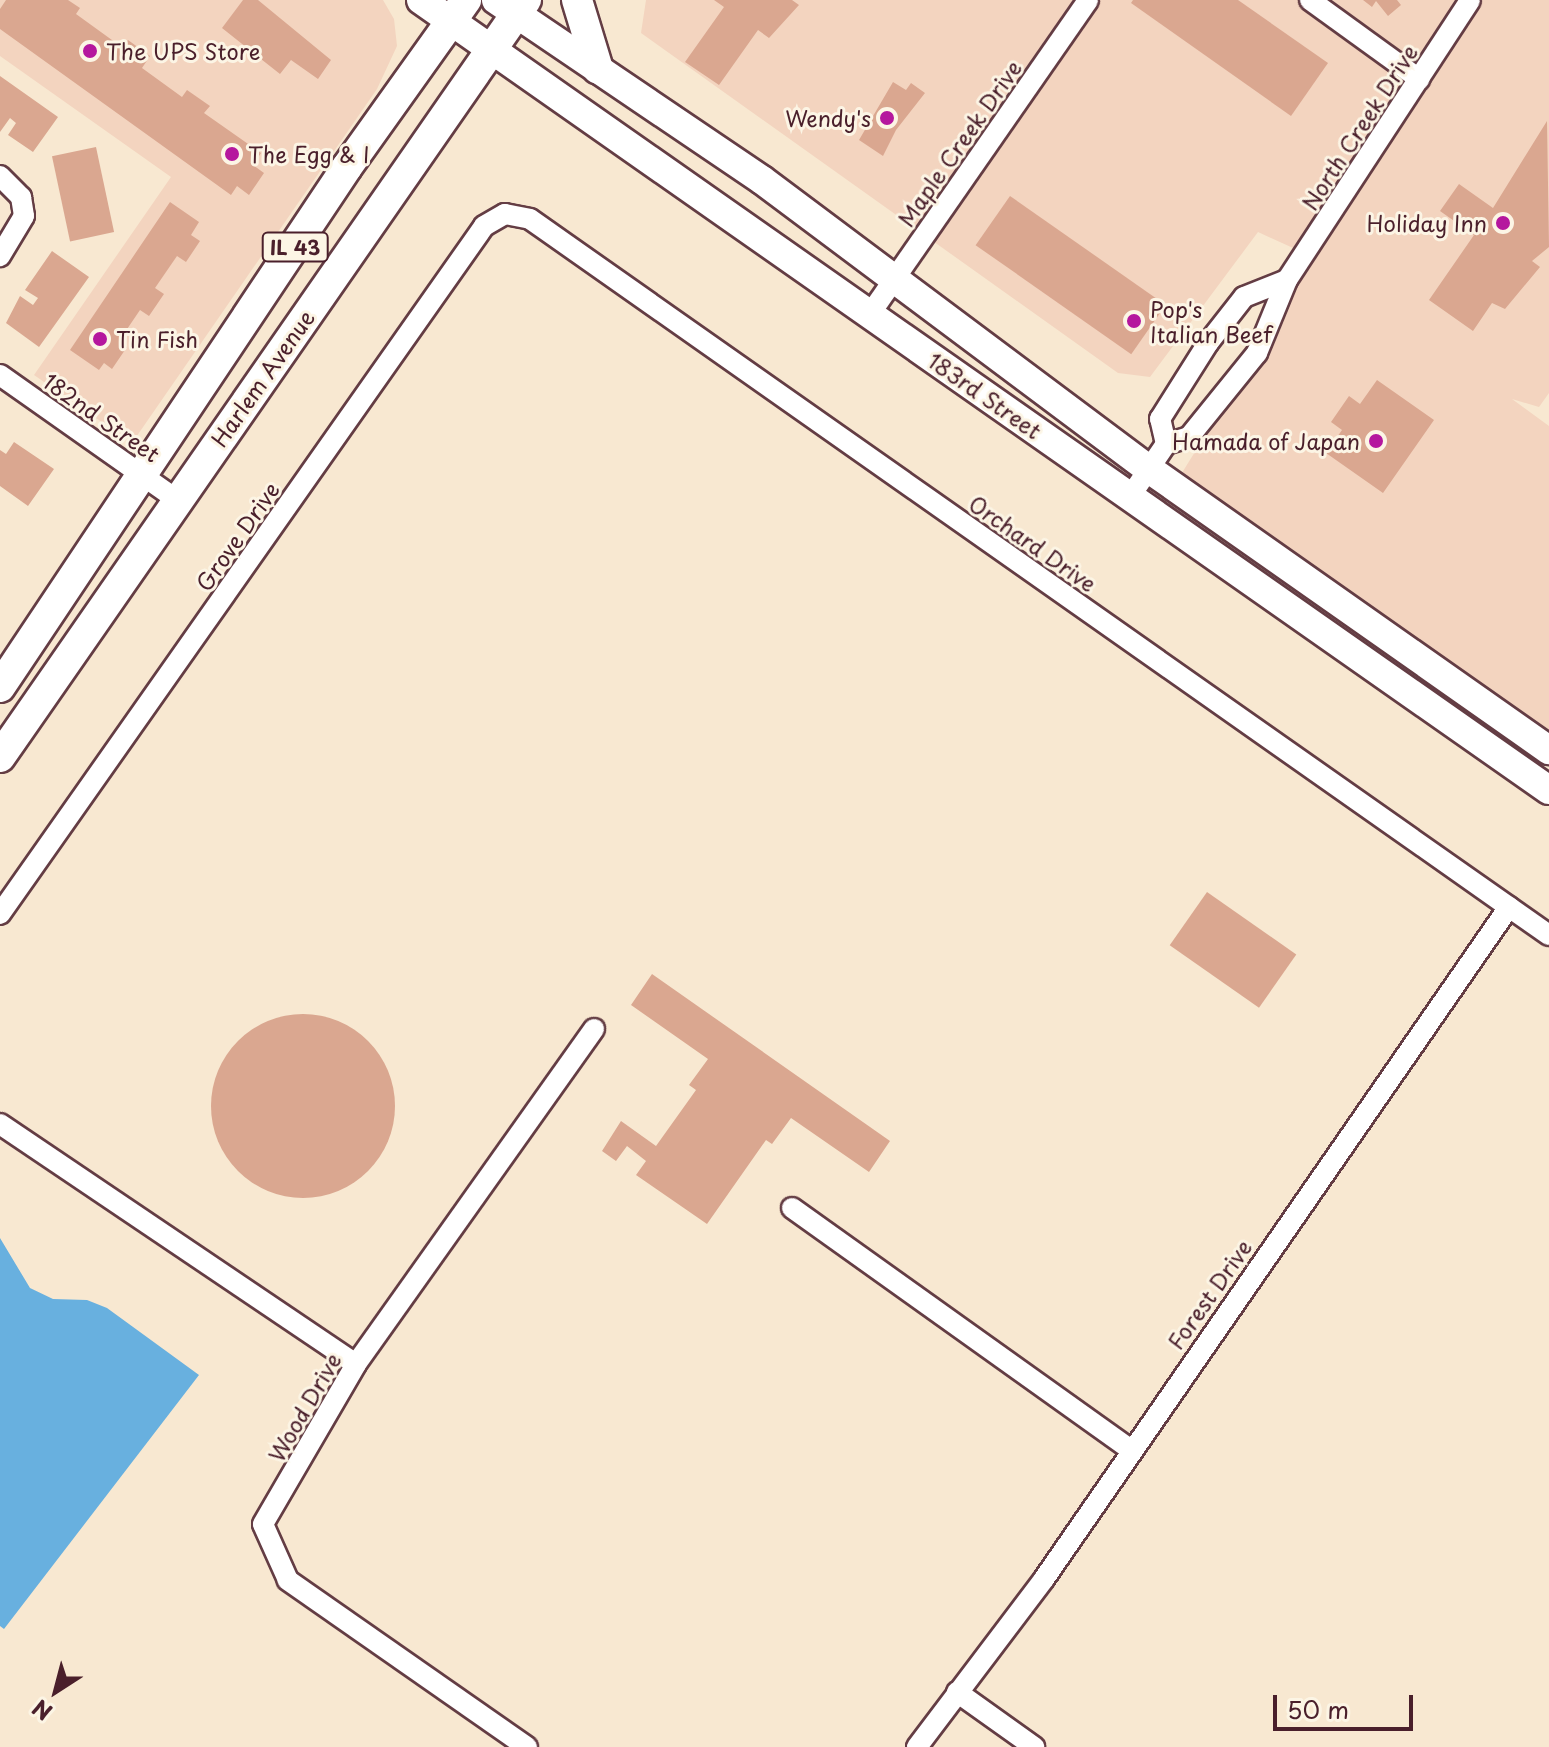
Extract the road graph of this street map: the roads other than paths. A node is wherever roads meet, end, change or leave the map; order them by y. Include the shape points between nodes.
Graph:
1 (421, 0) edge
2 (577, 0) edge
3 (1088, 0) edge
4 (1310, 0) edge
5 (1470, 0) edge
6 (513, 5) edge
7 (459, 11) edge
8 (491, 50) junction
9 (598, 69) junction
10 (1419, 79) junction
11 (0, 176) edge
12 (530, 219) joint
13 (0, 256) edge
14 (893, 280) junction
15 (1287, 280) junction
16 (870, 314) junction
17 (0, 375) edge
18 (1166, 444) junction
19 (1149, 469) junction
20 (144, 476) junction
21 (1129, 498) junction
22 (176, 499) junction
23 (0, 687) edge
24 (1549, 750) edge
25 (0, 757) edge
26 (1549, 790) edge
27 (1509, 907) junction
28 (0, 914) edge
29 (1549, 935) edge
30 (594, 1029) dead end
31 (0, 1124) edge
32 (792, 1208) dead end
33 (356, 1364) junction
34 (1130, 1449) junction
35 (957, 1692) junction
36 (527, 1747) edge
37 (917, 1747) edge
38 (1034, 1747) edge

1 - 7 street, 183rd Street
2 - 9 main road
3 - 14 street, Maple Creek Drive
4 - 10 street
5 - 10 street, North Creek Drive
6 - 8 main road, Harlem Avenue / IL 43
6 - 9 street, 183rd Street
7 - 8 street, 183rd Street
7 - 20 main road, Harlem Avenue / IL 43 via 347,167
8 - 16 street, 183rd Street
8 - 22 main road, Harlem Avenue / IL 43
9 - 14 street, 183rd Street via 762,180
10 - 15 street, North Creek Drive
11 - 13 street via 21,197 24,216
12 - 27 street, Orchard Drive
12 - 28 street, Grove Drive via 505,214 484,226
14 - 16 street, Maple Creek Drive
14 - 19 street, 183rd Street
15 - 18 street, North Creek Drive via 1257,353 1189,437
15 - 18 street via 1244,297 1208,343 1160,419
16 - 21 street, 183rd Street
17 - 20 street, 182nd Street
18 - 19 street, North Creek Drive
19 - 21 street, North Creek Drive
19 - 24 street, 183rd Street
20 - 22 street, 182nd Street
20 - 23 main road, Harlem Avenue / IL 43
21 - 26 street, 183rd Street
22 - 25 main road, Harlem Avenue / IL 43
27 - 29 street
27 - 34 street, Forest Drive
30 - 33 street, Wood Drive
31 - 33 street
32 - 34 street
33 - 36 street, Wood Drive via 263,1524 288,1580
34 - 35 street, Forest Drive via 1044,1579
35 - 37 street, Forest Drive
35 - 38 street

